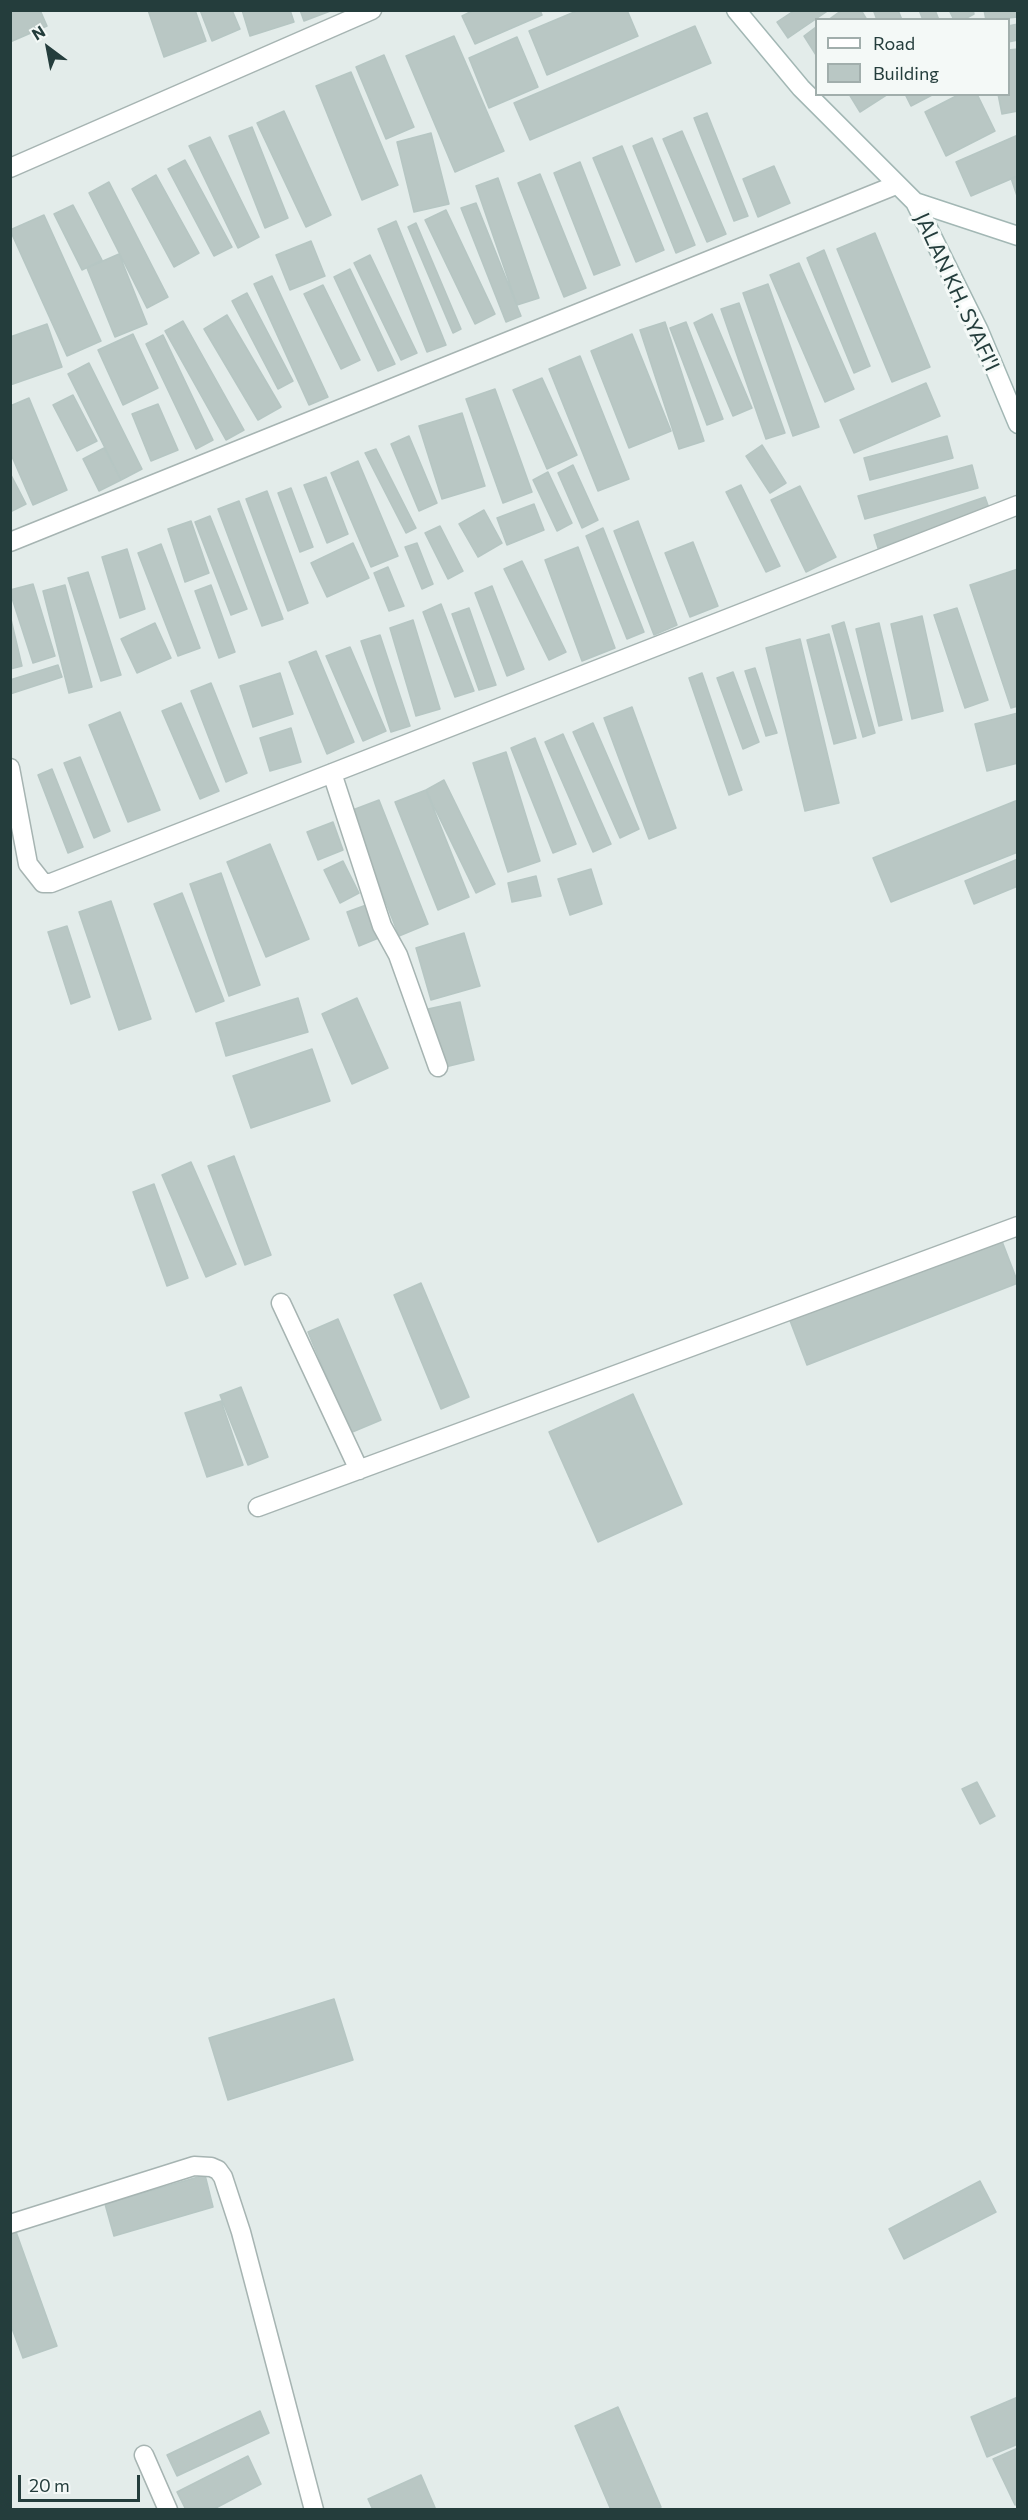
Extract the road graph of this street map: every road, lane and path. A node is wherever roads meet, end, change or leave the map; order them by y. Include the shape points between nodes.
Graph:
1 (372, 10) edge
2 (736, 10) edge
3 (10, 168) edge
4 (896, 185) junction
5 (915, 202) junction
6 (1017, 236) edge
7 (1017, 424) edge
8 (1017, 504) edge
9 (10, 542) edge
10 (10, 768) edge
11 (332, 773) junction
12 (438, 1067) dead end
13 (1017, 1226) edge
14 (282, 1303) dead end
15 (359, 1470) junction
16 (258, 1507) dead end
17 (10, 2224) edge
18 (144, 2455) dead end
19 (168, 2510) edge
20 (314, 2510) edge

1 - 3 street
2 - 4 street, JALAN KH. SYAFI'I via 801,88
4 - 5 street, JALAN KH. SYAFI'I
4 - 9 street
5 - 6 street
5 - 7 street, JALAN KH. SYAFI'I via 979,331
8 - 11 street
10 - 11 street via 28,864 43,884
11 - 12 street via 382,926 398,955
13 - 15 street
14 - 15 street
15 - 16 street
17 - 20 street via 194,2166 218,2170 241,2232
18 - 19 street

